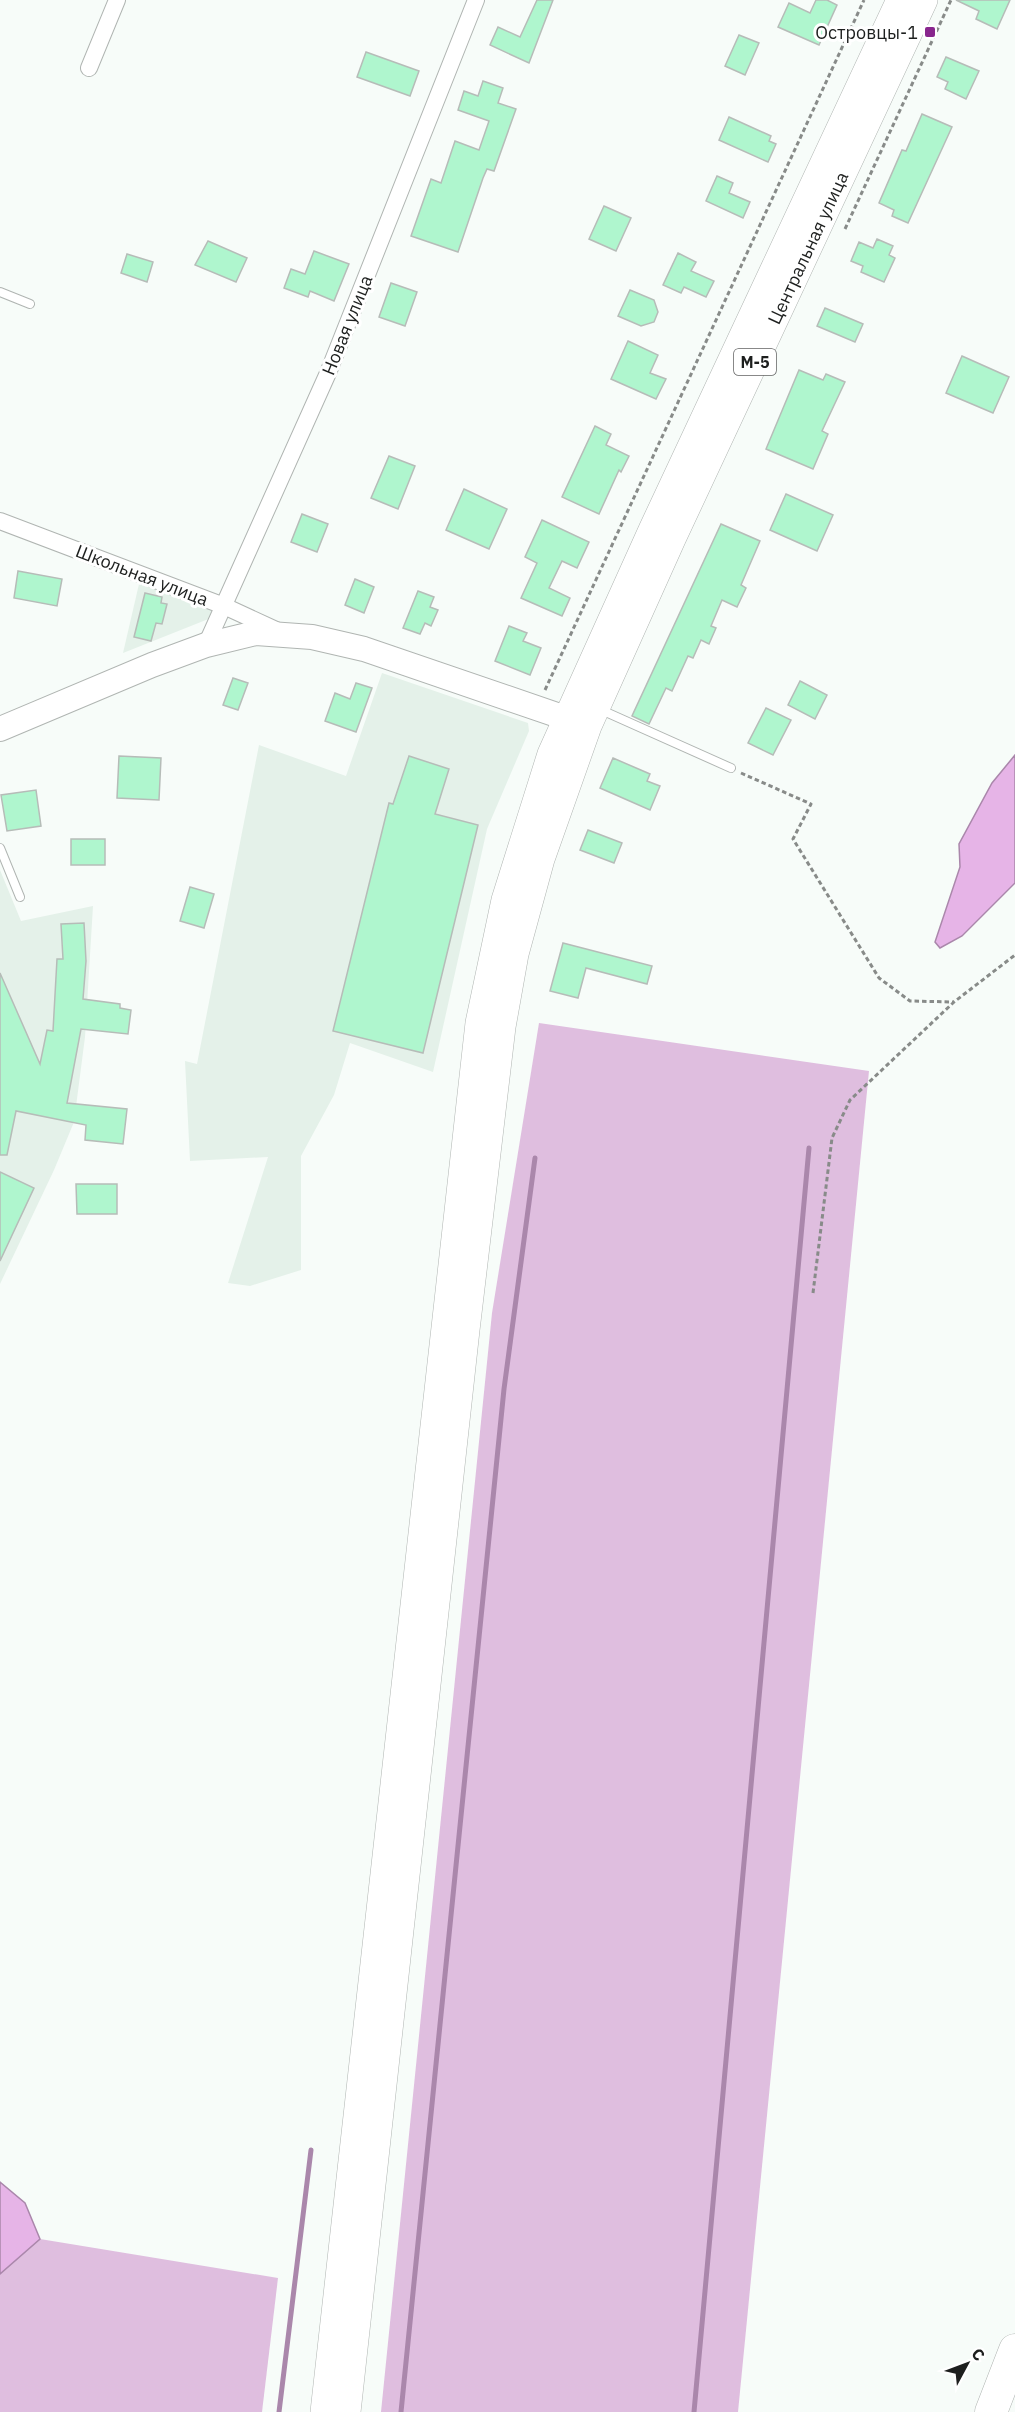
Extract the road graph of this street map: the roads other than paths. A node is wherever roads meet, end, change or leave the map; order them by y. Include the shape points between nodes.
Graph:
1 (117, 0) edge
2 (476, 0) edge
3 (900, 0) edge
4 (924, 0) edge
5 (89, 68) dead end
6 (0, 292) edge
7 (30, 304) dead end
8 (0, 521) edge
9 (224, 606) junction
10 (282, 633) junction
11 (206, 645) junction
12 (584, 717) junction
13 (0, 729) edge
14 (731, 768) road end
15 (0, 848) edge
16 (20, 897) dead end
17 (1015, 2350) edge
18 (324, 2412) edge
19 (347, 2412) edge
20 (991, 2412) edge

1 - 5 street
2 - 9 street, Новая улица via 328,373
3 - 12 main road, Центральная улица / М-5 via 654,525
4 - 12 main road, Центральная улица / М-5 via 672,539
6 - 7 lane
8 - 9 street, Школьная улица
9 - 10 street, Школьная улица
9 - 11 street, Новая улица
10 - 11 street via 256,633
10 - 12 street via 364,649 418,672
11 - 13 street
12 - 14 lane
12 - 18 main road via 551,754 505,900 479,1023
12 - 19 main road via 515,954 502,1027
15 - 16 lane
17 - 20 highway

